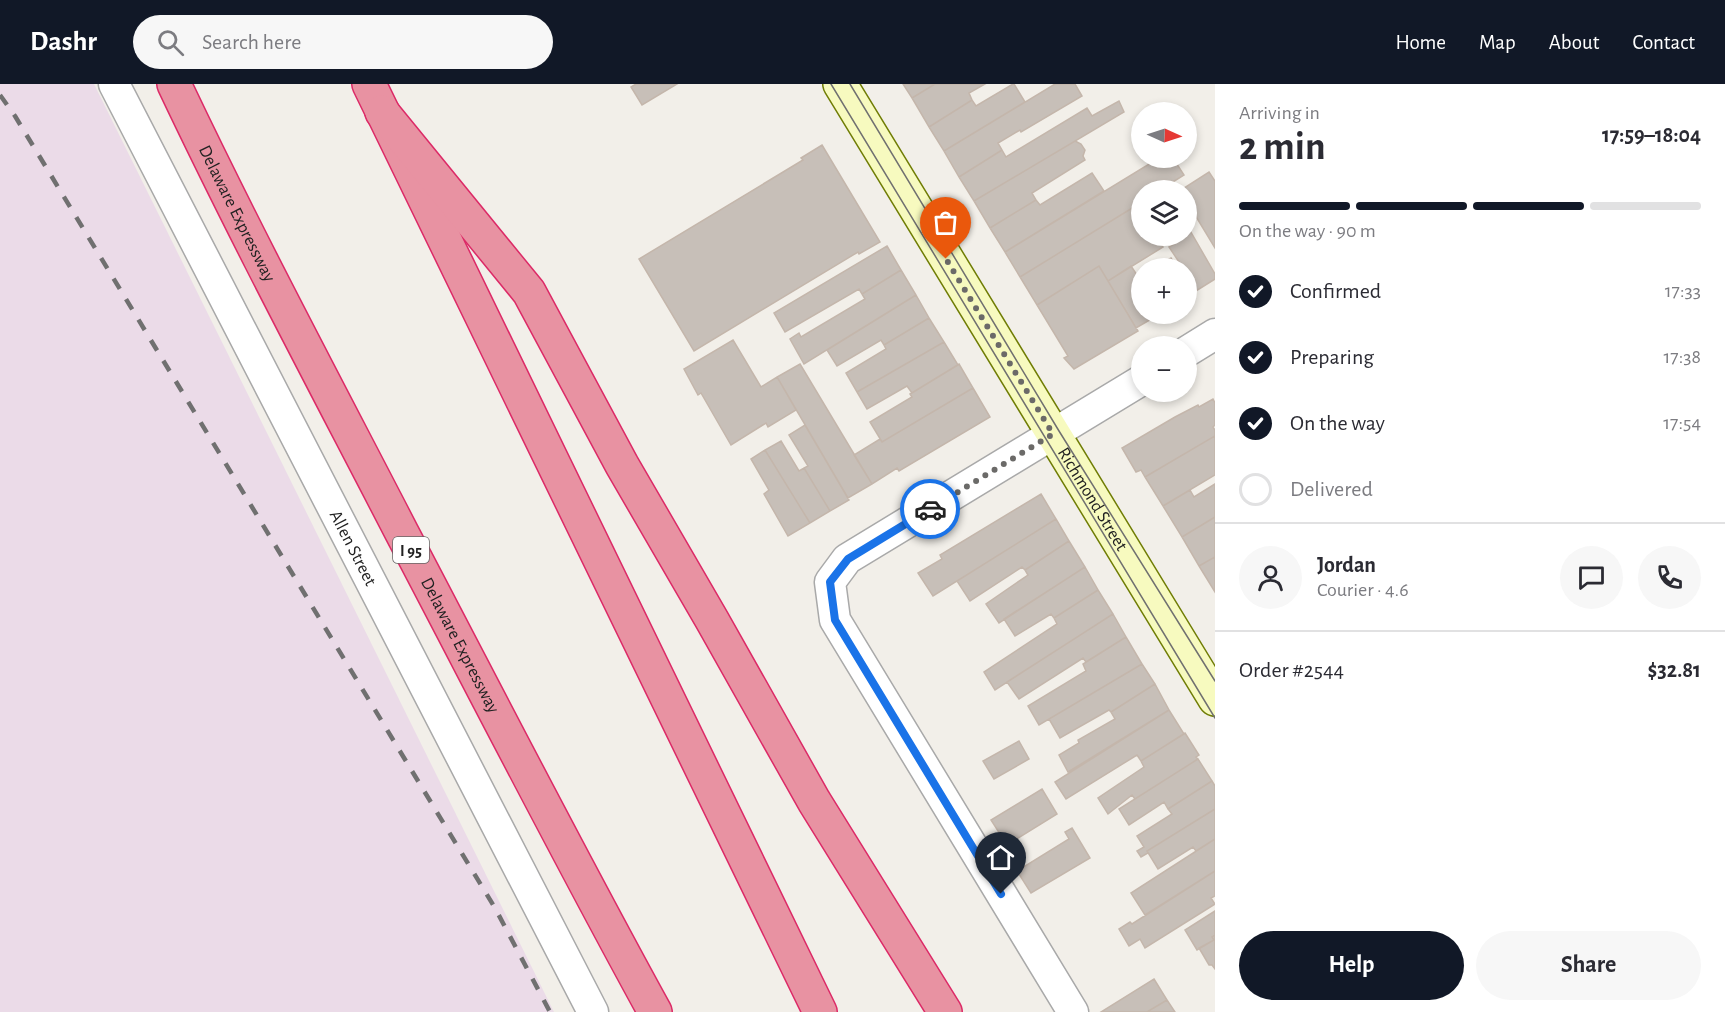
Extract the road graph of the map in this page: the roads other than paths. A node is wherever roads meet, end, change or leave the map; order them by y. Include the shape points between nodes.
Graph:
1 (114, 84) edge
2 (174, 84) edge
3 (840, 84) edge
4 (375, 98) edge
5 (1215, 334) edge
6 (1197, 345) edge
7 (1131, 387) edge
8 (1053, 434) junction
9 (1215, 699) edge
10 (593, 1012) edge
11 (655, 1012) edge
12 (820, 1012) edge
13 (945, 1012) edge
14 (1073, 1012) edge

1 - 10 street, Allen Street
2 - 11 highway, Delaware Expressway / I 95 via 318,372 590,895
3 - 8 main road, Richmond Street
4 - 12 highway
4 - 13 highway via 529,292 622,465 814,801
5 - 6 street
7 - 8 street
8 - 9 main road, Richmond Street
8 - 14 street via 848,559 830,582 835,620

